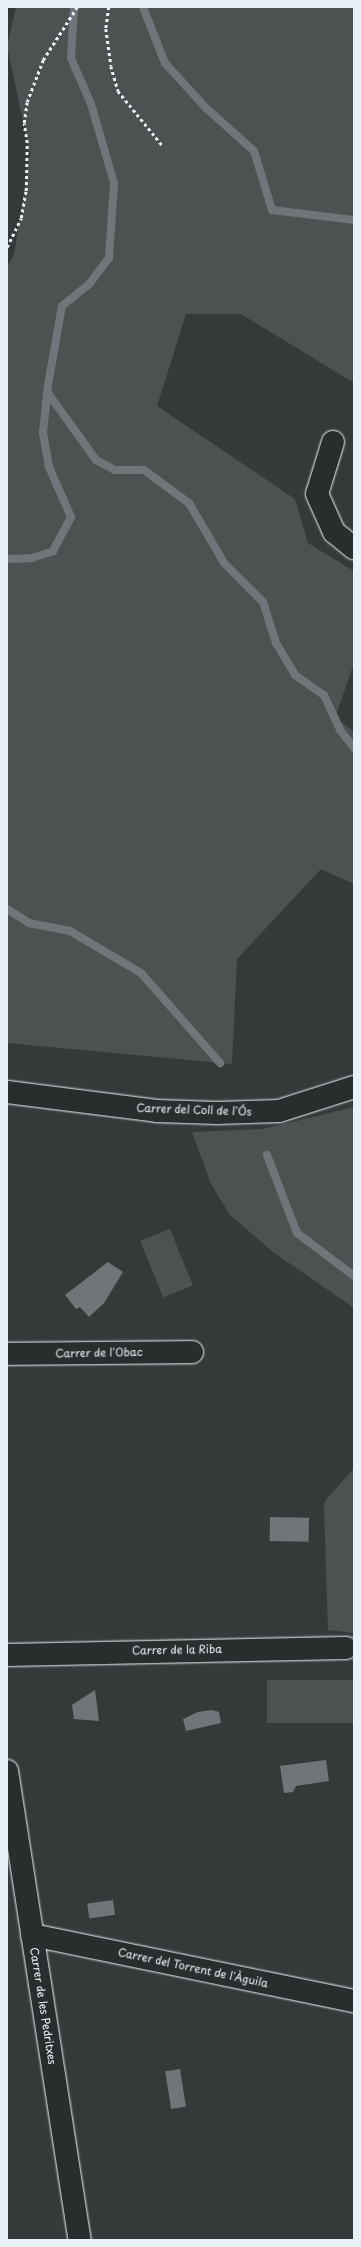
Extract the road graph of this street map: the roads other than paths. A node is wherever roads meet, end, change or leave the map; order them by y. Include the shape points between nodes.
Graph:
1 (333, 442) dead end
2 (354, 548) edge
3 (354, 1087) edge
4 (7, 1092) edge
5 (192, 1352) dead end
6 (7, 1354) edge
7 (346, 1648) dead end
8 (7, 1655) edge
9 (7, 1771) edge
10 (32, 1935) junction
11 (354, 2000) edge
12 (80, 2240) edge

1 - 2 street via 317,494 334,532
3 - 4 street, Carrer del Coll de l'Ós via 279,1111 217,1113 157,1111
5 - 6 street, Carrer de l'Obac
7 - 8 street, Carrer de la Riba
9 - 10 street, Carrer de les Pedritxes
10 - 11 street, Carrer del Torrent de l'Àguila
10 - 12 street, Carrer de les Pedritxes

